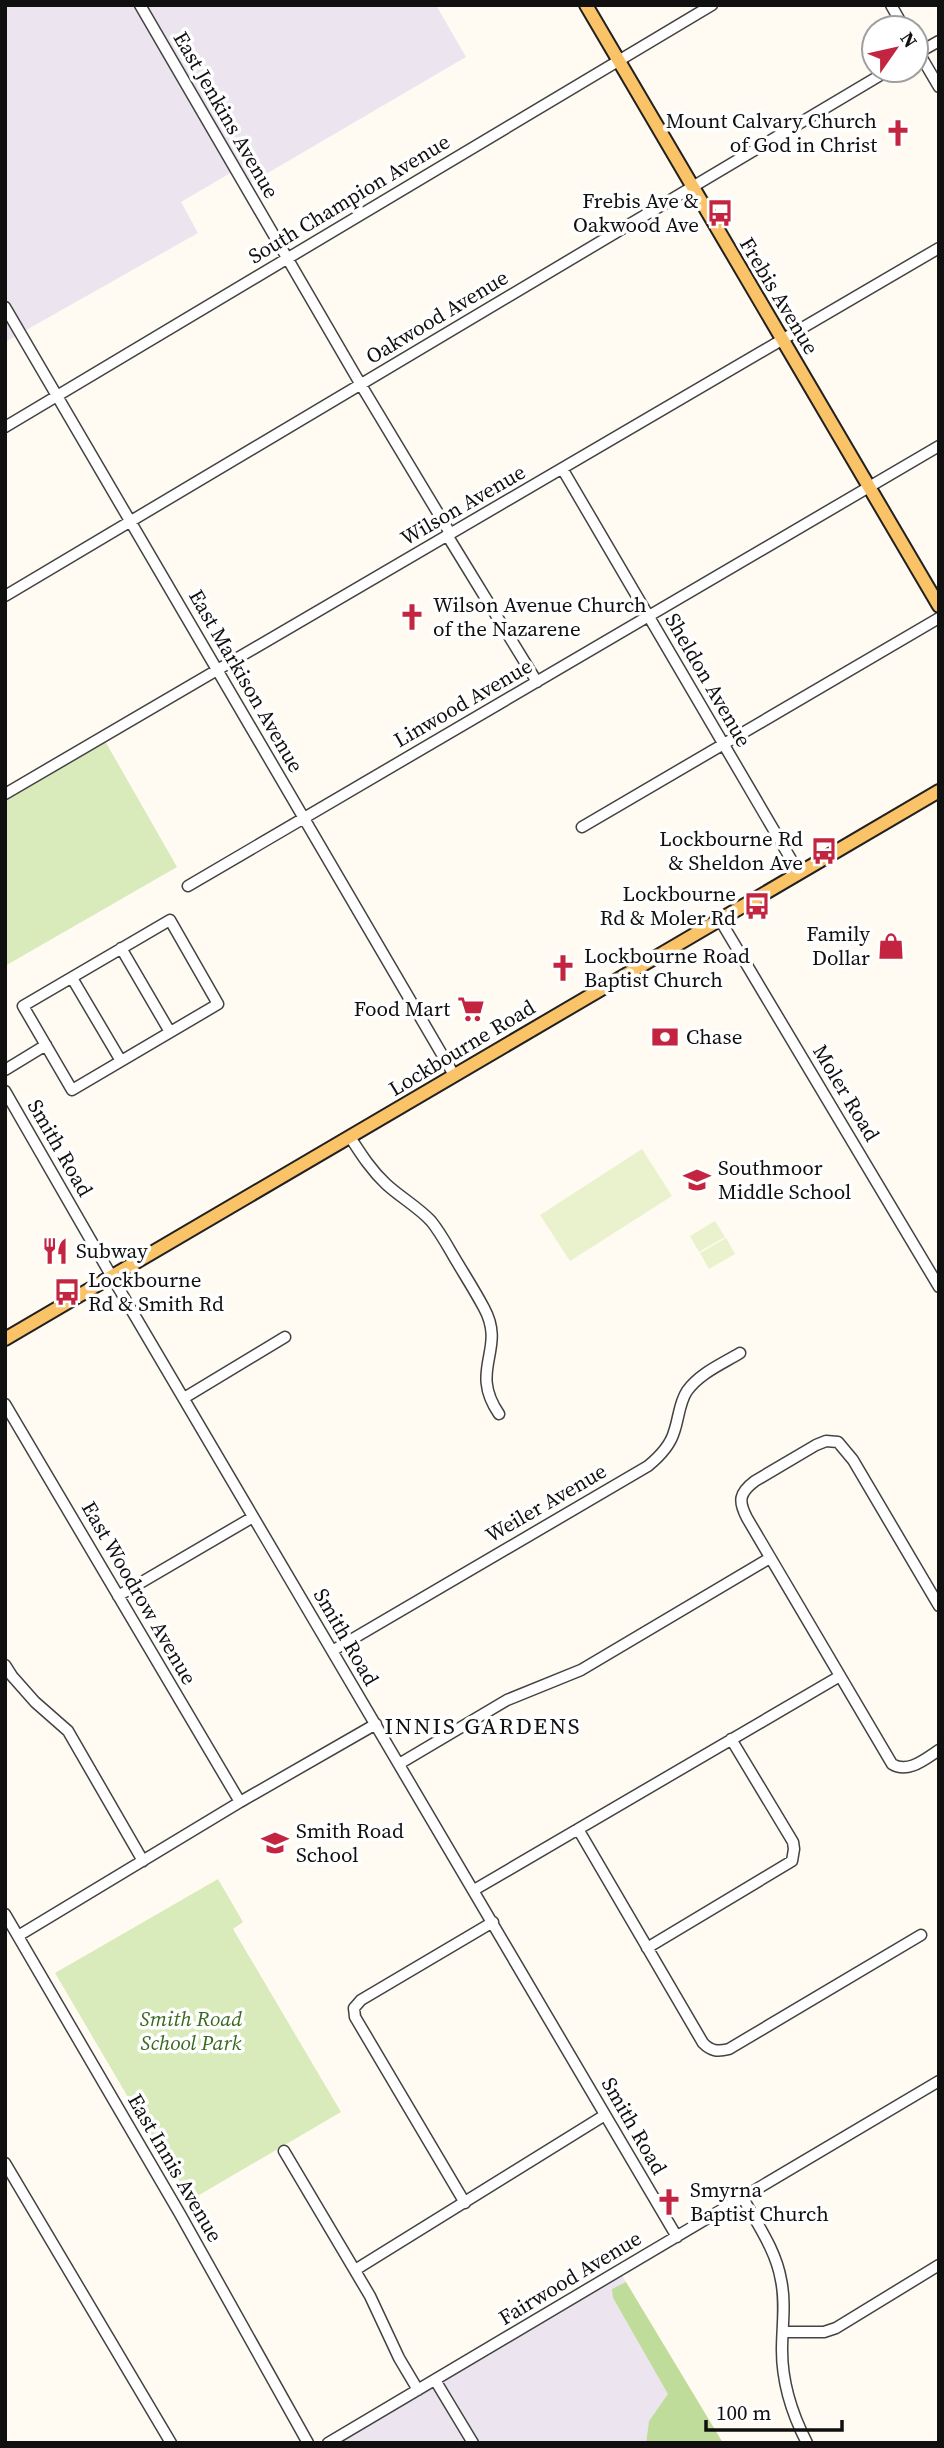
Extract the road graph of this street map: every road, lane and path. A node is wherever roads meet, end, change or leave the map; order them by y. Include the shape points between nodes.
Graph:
1 (140, 5) edge
2 (586, 5) edge
3 (712, 5) edge
4 (618, 61) junction
5 (865, 84) edge
6 (692, 187) junction
7 (939, 248) edge
8 (288, 258) junction
9 (5, 307) edge
10 (782, 340) junction
11 (361, 385) junction
12 (57, 396) junction
13 (5, 427) edge
14 (939, 446) edge
15 (562, 470) junction
16 (869, 487) junction
17 (130, 521) junction
18 (448, 534) junction
19 (5, 596) edge
20 (939, 606) edge
21 (649, 616) junction
22 (939, 618) edge
23 (218, 670) junction
24 (537, 682) junction
25 (724, 744) junction
26 (939, 791) edge
27 (5, 794) edge
28 (304, 818) junction
29 (582, 827) dead end
30 (799, 873) junction
31 (188, 886) dead end
32 (720, 920) junction
33 (121, 948) junction
34 (72, 978) junction
35 (170, 1032) junction
36 (46, 1045) junction
37 (121, 1061) junction
38 (5, 1070) edge
39 (454, 1075) junction
40 (5, 1091) edge
41 (351, 1137) junction
42 (112, 1276) junction
43 (939, 1287) edge
44 (285, 1337) dead end
45 (5, 1339) edge
46 (740, 1353) dead end
47 (184, 1398) junction
48 (5, 1404) edge
49 (499, 1415) dead end
50 (253, 1517) junction
51 (770, 1558) junction
52 (118, 1596) junction
53 (939, 1606) edge
54 (332, 1651) junction
55 (5, 1665) edge
56 (840, 1676) junction
57 (376, 1724) junction
58 (732, 1739) junction
59 (939, 1750) edge
60 (399, 1764) junction
61 (240, 1802) junction
62 (578, 1829) junction
63 (143, 1861) junction
64 (474, 1891) junction
65 (5, 1914) edge
66 (493, 1923) junction
67 (921, 1935) dead end
68 (18, 1936) junction
69 (647, 1948) junction
70 (939, 2081) edge
71 (605, 2115) junction
72 (284, 2151) dead end
73 (5, 2163) edge
74 (743, 2198) junction
75 (465, 2203) junction
76 (677, 2237) junction
77 (939, 2265) edge
78 (355, 2270) junction
79 (783, 2332) junction
80 (435, 2380) junction
81 (418, 2390) junction
82 (171, 2443) edge
83 (308, 2443) edge
84 (328, 2443) edge
85 (473, 2443) edge
86 (807, 2443) edge

1 - 8 street, East Jenkins Avenue
2 - 4 main road, Frebis Avenue
3 - 4 street, South Champion Avenue
4 - 6 main road, Frebis Avenue
4 - 8 street, South Champion Avenue
5 - 6 street, Oakwood Avenue
6 - 10 main road, Frebis Avenue
6 - 11 street, Oakwood Avenue
7 - 10 street, Wilson Avenue
8 - 11 street, East Jenkins Avenue
8 - 12 street, South Champion Avenue
9 - 12 street, East Markison Avenue
10 - 15 street, Wilson Avenue
10 - 16 main road, Frebis Avenue
11 - 17 street, Oakwood Avenue
11 - 18 street, East Jenkins Avenue
12 - 13 street, South Champion Avenue
12 - 17 street, East Markison Avenue
14 - 16 street, Linwood Avenue
15 - 18 street, Wilson Avenue
15 - 21 street, Sheldon Avenue
16 - 20 main road, Frebis Avenue
16 - 21 street, Linwood Avenue
17 - 19 street, Oakwood Avenue
17 - 23 street, East Markison Avenue
18 - 23 street, Wilson Avenue
18 - 24 street, East Jenkins Avenue
21 - 24 street, Linwood Avenue
21 - 25 street, Sheldon Avenue
22 - 25 street
23 - 27 street, Wilson Avenue
23 - 28 street, East Markison Avenue
24 - 28 street, Linwood Avenue
25 - 29 street
25 - 30 street, Sheldon Avenue
26 - 30 main road, Lockbourne Road
28 - 31 street, Linwood Avenue
28 - 39 street, East Markison Avenue
30 - 32 main road, Lockbourne Road
32 - 39 main road, Lockbourne Road
32 - 43 street, Moler Road
33 - 34 street
33 - 35 street
33 - 35 street via 170,920 218,1004
34 - 36 street via 23,1006
34 - 37 street
35 - 37 street
36 - 37 street via 72,1090
36 - 38 street
39 - 41 main road, Lockbourne Road
40 - 42 street, Smith Road
41 - 42 main road, Lockbourne Road
41 - 49 street via 387,1185 438,1230 485,1310 493,1335 486,1386
42 - 45 main road, Lockbourne Road
42 - 47 street, Smith Road
44 - 47 street
46 - 54 street, Weiler Avenue via 705,1373 686,1392 671,1439 648,1465
47 - 50 street, Smith Road
48 - 52 street, East Woodrow Avenue
50 - 52 street
50 - 54 street, Smith Road
51 - 53 street via 741,1507 740,1496 755,1481 817,1445 838,1442
51 - 56 street
51 - 60 street via 581,1670 507,1700
52 - 61 street, East Woodrow Avenue
54 - 57 street, Smith Road
55 - 63 street via 35,1702 68,1731
56 - 58 street
56 - 59 street via 892,1764 899,1768 914,1765
57 - 60 street, Smith Road
57 - 61 street
58 - 62 street
58 - 69 street via 793,1842 794,1855 788,1865
60 - 64 street, Smith Road
61 - 63 street
62 - 64 street
62 - 69 street
63 - 68 street
64 - 66 street, Smith Road
65 - 68 street, East Innis Avenue
66 - 71 street, Smith Road
66 - 75 street via 354,2008 355,2017
67 - 69 street via 719,2052 703,2043
68 - 83 street, East Innis Avenue
70 - 74 street, Fairwood Avenue
71 - 75 street
71 - 76 street, Smith Road
72 - 78 street
73 - 82 street
74 - 76 street, Fairwood Avenue
74 - 79 street via 778,2265
75 - 78 street
76 - 80 street, Fairwood Avenue
77 - 79 street via 836,2328
78 - 81 street
79 - 86 street via 786,2390
80 - 81 street, Fairwood Avenue
80 - 85 street
81 - 84 street, Fairwood Avenue

